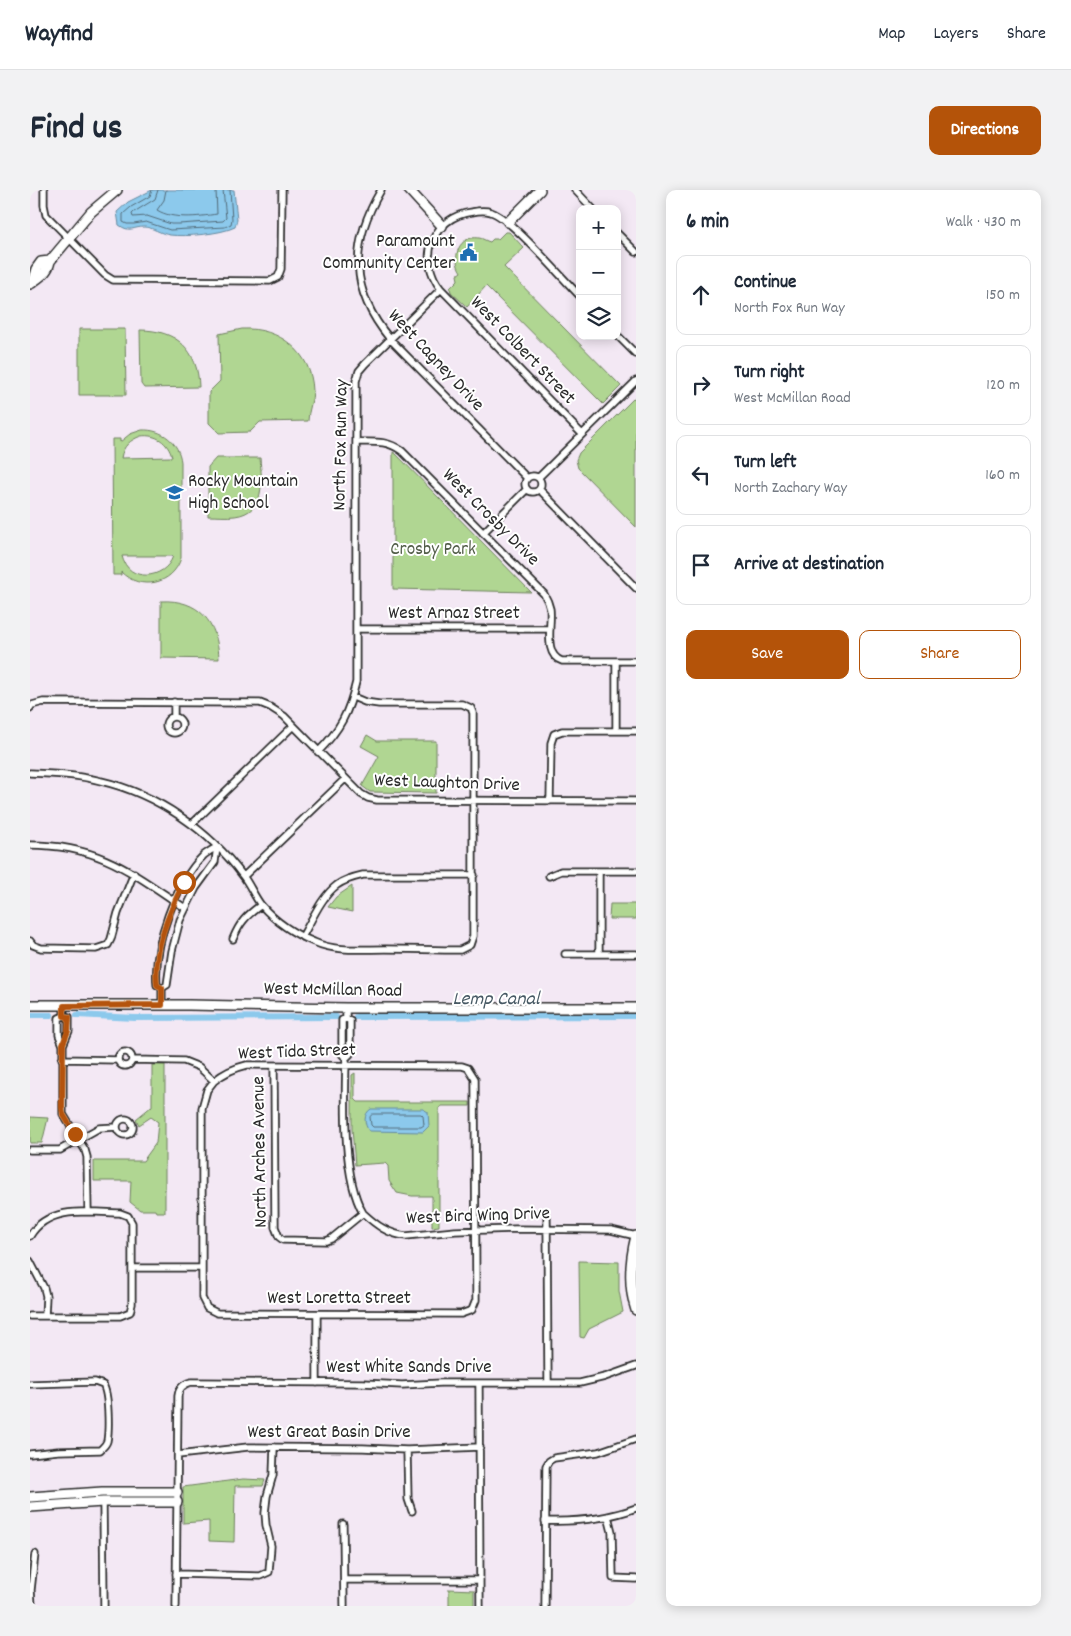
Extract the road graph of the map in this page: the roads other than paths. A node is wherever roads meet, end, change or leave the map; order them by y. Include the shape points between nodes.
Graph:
1 (44, 190) edge
2 (117, 190) edge
3 (282, 190) edge
4 (381, 190) edge
5 (409, 190) edge
6 (540, 190) edge
7 (575, 190) edge
8 (589, 205) edge
9 (508, 222) junction
10 (442, 226) junction
11 (621, 237) edge
12 (68, 238) junction
13 (636, 252) edge
14 (31, 283) edge
15 (441, 289) junction
16 (579, 295) edge
17 (390, 339) junction
18 (621, 339) edge
19 (636, 354) edge
20 (636, 381) edge
21 (582, 434) junction
22 (356, 442) junction
23 (539, 477) junction
24 (527, 478) junction
25 (527, 489) junction
26 (540, 490) junction
27 (483, 532) junction
28 (636, 588) edge
29 (357, 629) junction
30 (550, 629) junction
31 (616, 661) junction
32 (636, 661) edge
33 (352, 697) junction
34 (174, 702) junction
35 (31, 707) edge
36 (174, 717) dead end
37 (293, 726) junction
38 (616, 731) junction
39 (636, 731) edge
40 (318, 752) junction
41 (30, 773) edge
42 (345, 779) junction
43 (474, 800) junction
44 (550, 801) junction
45 (636, 801) edge
46 (192, 824) junction
47 (30, 845) edge
48 (217, 846) junction
49 (599, 871) junction
50 (636, 871) edge
51 (134, 873) junction
52 (474, 875) junction
53 (244, 876) junction
54 (549, 876) dead end
55 (175, 902) junction
56 (261, 905) junction
57 (185, 908) junction
58 (302, 937) junction
59 (232, 939) dead end
60 (32, 943) edge
61 (565, 954) dead end
62 (599, 954) junction
63 (636, 954) edge
64 (162, 988) junction
65 (162, 1005) junction
66 (30, 1006) edge
67 (64, 1006) junction
68 (346, 1008) junction
69 (636, 1008) edge
70 (64, 1016) junction
71 (63, 1044) junction
72 (62, 1058) junction
73 (118, 1060) junction
74 (133, 1060) junction
75 (274, 1066) junction
76 (346, 1066) junction
77 (214, 1081) junction
78 (118, 1127) dead end
79 (78, 1139) junction
80 (30, 1150) edge
81 (88, 1212) junction
82 (363, 1213) junction
83 (547, 1217) dead end
84 (476, 1230) junction
85 (547, 1230) junction
86 (30, 1236) edge
87 (636, 1236) edge
88 (30, 1261) edge
89 (132, 1268) junction
90 (202, 1268) junction
91 (634, 1289) edge
92 (636, 1310) edge
93 (317, 1314) junction
94 (30, 1316) edge
95 (45, 1316) junction
96 (636, 1366) edge
97 (316, 1382) junction
98 (479, 1383) junction
99 (548, 1383) junction
100 (30, 1384) edge
101 (636, 1440) edge
102 (274, 1447) junction
103 (480, 1447) junction
104 (407, 1450) junction
105 (30, 1454) edge
106 (178, 1455) junction
107 (30, 1497) edge
108 (103, 1497) junction
109 (177, 1497) junction
110 (30, 1507) edge
111 (636, 1508) edge
112 (412, 1511) dead end
113 (608, 1516) junction
114 (545, 1521) junction
115 (343, 1524) dead end
116 (35, 1554) dead end
117 (176, 1574) junction
118 (636, 1578) edge
119 (344, 1580) junction
120 (480, 1580) junction
121 (32, 1606) edge
122 (104, 1606) edge
123 (176, 1606) edge
124 (344, 1606) edge
125 (480, 1606) edge
126 (545, 1606) edge

1 - 12 street via 46,215
2 - 12 main road
3 - 12 street via 281,269 278,277 270,281 112,280
4 - 17 street, West Cagney Drive via 368,211 358,258 361,286 373,317
5 - 10 main road
6 - 9 main road
7 - 8 street
9 - 10 street via 490,212 476,211 461,213
9 - 16 street
10 - 15 street via 434,237 428,265
11 - 13 street
12 - 14 main road via 50,261 49,268
15 - 17 street, North Fox Run Way
15 - 21 street, West Colbert Street
17 - 22 street, North Fox Run Way via 359,371 356,381
17 - 24 street, West Cagney Drive
18 - 19 street
20 - 21 street
21 - 23 street
22 - 27 street, West Crosby Drive via 393,444
22 - 29 street, North Fox Run Way
23 - 24 street
23 - 26 street
24 - 25 street
25 - 26 street via 534,493
25 - 27 street
26 - 28 street
27 - 30 street, West Crosby Drive via 544,594 550,610
29 - 30 street, West Arnaz Street
29 - 33 street, North Fox Run Way
30 - 31 street, West Crosby Drive via 554,658 562,661
31 - 32 street
31 - 38 street
33 - 40 street, North Fox Run Way via 343,721
33 - 43 street via 379,704 462,704 471,708 474,718
34 - 35 street, West Laughton Drive via 43,702
34 - 36 street
34 - 37 street, West Laughton Drive via 260,703 284,716
37 - 40 street, West Laughton Drive
37 - 46 street
38 - 39 street
38 - 44 street via 562,731 554,734
40 - 42 street, West Laughton Drive
41 - 46 street via 102,781 131,790
42 - 43 street, West Laughton Drive via 361,794 377,800
42 - 53 street
43 - 44 street, West Laughton Drive
43 - 52 street
44 - 45 street, West Laughton Drive
46 - 48 street
47 - 51 street via 83,851
48 - 53 street
48 - 55 street via 205,854 192,870
48 - 57 street via 215,862
49 - 50 street
49 - 54 street via 561,871
49 - 62 street
51 - 55 street
51 - 60 street via 108,945 96,949 41,948
52 - 58 street via 363,875 350,878 328,894
52 - 58 street via 473,936 470,945 460,950 344,949
53 - 56 street
55 - 57 street
55 - 64 street via 161,942 156,975 157,985
56 - 58 street via 285,927
56 - 59 street via 245,917
57 - 64 street via 174,943 167,985
61 - 62 street
62 - 63 street
64 - 65 street
65 - 67 main road, West McMillan Road
65 - 68 main road, West McMillan Road
66 - 67 main road, West McMillan Road
67 - 70 street
68 - 69 main road, West McMillan Road
68 - 76 street via 346,1019 342,1020 342,1054 346,1058
70 - 71 street via 59,1018 59,1035
70 - 71 street via 69,1017 69,1024
71 - 72 street
72 - 73 street
72 - 79 street via 63,1114
73 - 74 street via 124,1067
73 - 74 street via 119,1055 126,1052 132,1055
74 - 77 street via 184,1060 199,1067
75 - 76 street, West Tida Street
75 - 77 street, West Tida Street via 233,1068
75 - 82 street, North Arches Avenue via 275,1227 278,1237 288,1241 331,1240
76 - 82 street via 346,1130 351,1182
76 - 84 street, West Tida Street via 462,1066 471,1071 475,1079
77 - 90 street via 207,1090 202,1108
78 - 79 street via 98,1128
79 - 80 street via 60,1150
79 - 81 street via 87,1157
81 - 86 street via 62,1214 44,1220
81 - 89 street via 128,1216 132,1223
82 - 84 street, West Bird Wing Drive via 377,1226 398,1235
83 - 85 street
84 - 85 street, West Bird Wing Drive
84 - 93 street, West Loretta Street via 476,1300 472,1310 461,1314
85 - 87 street, West Bird Wing Drive via 611,1230
85 - 99 street
87 - 91 main road via 630,1275
88 - 95 street via 44,1288
89 - 90 street
89 - 95 street via 130,1312 120,1316
90 - 93 street, West Loretta Street via 202,1298 207,1308 217,1313
91 - 92 main road
93 - 97 street
94 - 95 street
96 - 99 street, West White Sands Drive via 593,1381
97 - 98 street, West White Sands Drive
97 - 106 street, West White Sands Drive via 185,1383 178,1396
98 - 99 street, West White Sands Drive
98 - 103 street
100 - 105 street via 95,1382 104,1386 107,1394 107,1439 103,1447 95,1451
101 - 114 street via 598,1452 549,1461 545,1472
102 - 104 street, West Great Basin Drive
102 - 106 street, West Great Basin Drive
102 - 117 street via 273,1475 265,1513 271,1546 269,1572 260,1576
103 - 104 street, West Great Basin Drive
103 - 120 street
104 - 112 street via 408,1499
106 - 109 street
107 - 108 main road
108 - 109 main road
108 - 110 main road
108 - 122 street
109 - 117 street
111 - 113 street
113 - 114 street via 577,1521
113 - 118 street via 612,1532 613,1578
114 - 126 street
115 - 119 street
116 - 121 street
117 - 123 street
119 - 120 street
119 - 124 street
120 - 125 street

